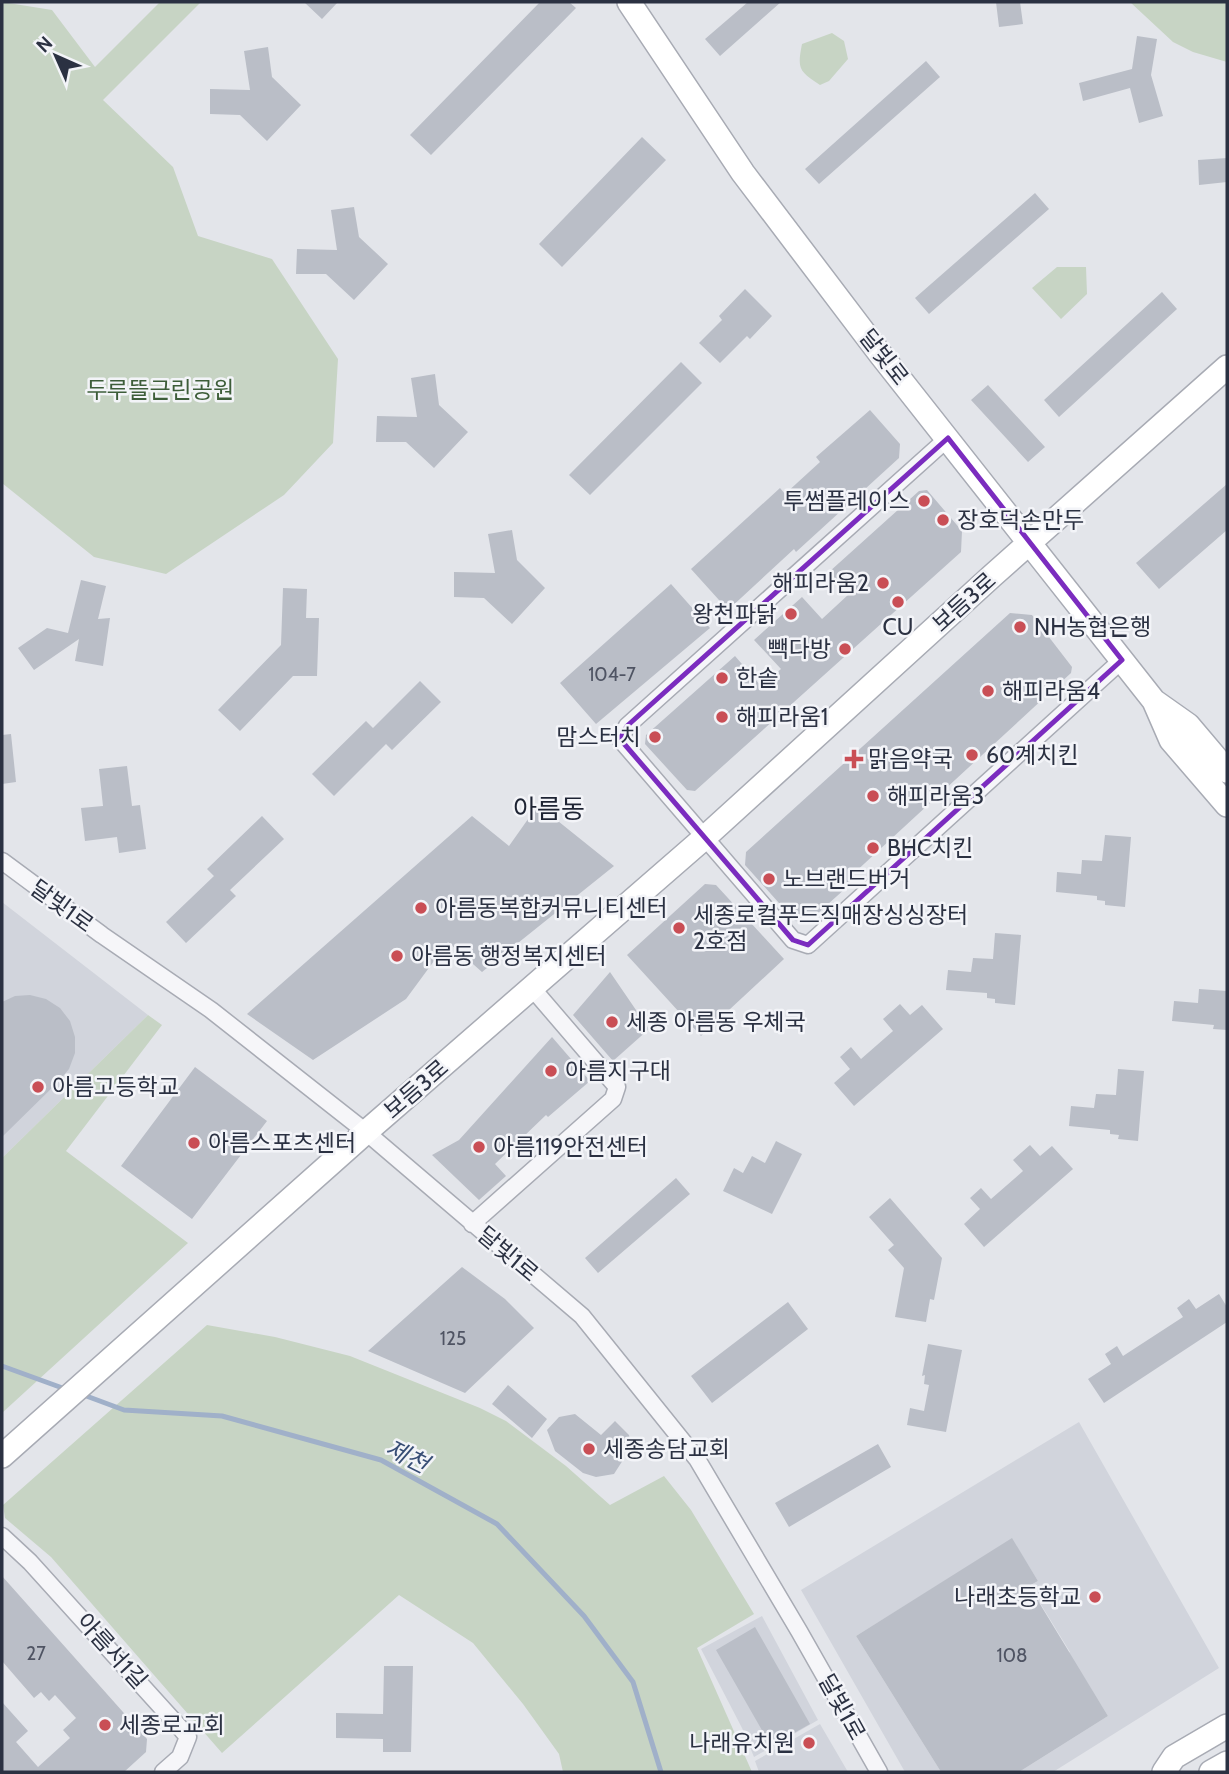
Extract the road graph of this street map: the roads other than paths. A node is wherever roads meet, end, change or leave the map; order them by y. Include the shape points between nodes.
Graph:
1 (629, 2) edge
2 (1227, 367) edge
3 (948, 438) junction
4 (1030, 544) junction
5 (1122, 660) junction
6 (1154, 701) junction
7 (1227, 771) edge
8 (1227, 805) edge
9 (704, 839) junction
10 (2, 861) edge
11 (532, 988) junction
12 (366, 1132) junction
13 (472, 1224) junction
14 (2, 1456) edge
15 (2, 1536) edge
16 (1227, 1726) edge
17 (1227, 1763) edge
18 (163, 1772) edge
19 (879, 1772) edge
20 (1164, 1772) edge
21 (1211, 1772) edge

1 - 3 street, 달빛로 via 743,173
2 - 4 street, 보듬3로
3 - 4 street, 달빛로
3 - 9 street via 627,726 620,740
4 - 5 street, 달빛로
4 - 9 street, 보듬3로
5 - 6 street, 달빛로
5 - 9 street via 808,945 793,940
6 - 7 street, 달빛로 via 1188,725
6 - 8 street, 달빛로 via 1171,740
9 - 11 street, 보듬3로
10 - 12 street, 달빛1로 via 211,1010
11 - 12 street, 보듬3로
11 - 13 street via 617,1087 613,1099
12 - 13 street, 달빛1로
12 - 14 street, 보듬3로
13 - 19 street, 달빛1로 via 582,1316 697,1459
15 - 18 street, 아름서1길 via 188,1737 180,1757
16 - 20 street via 1174,1757
17 - 21 street

